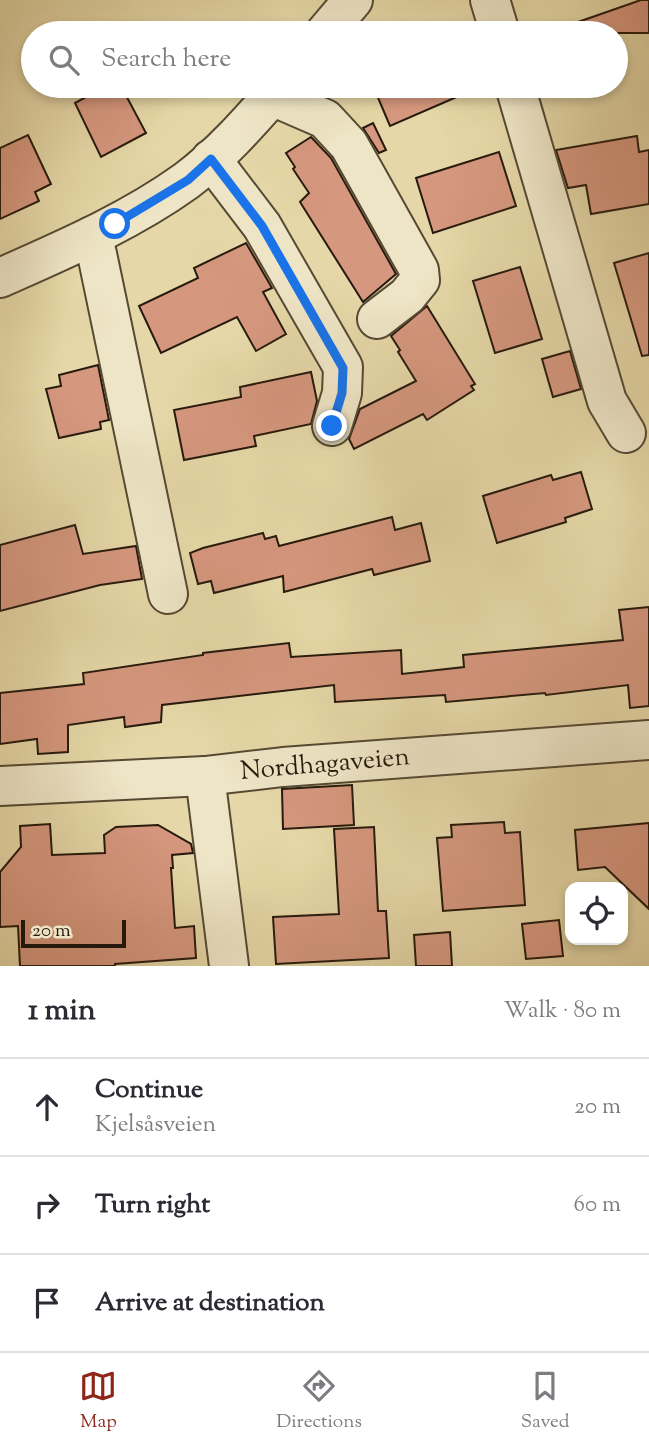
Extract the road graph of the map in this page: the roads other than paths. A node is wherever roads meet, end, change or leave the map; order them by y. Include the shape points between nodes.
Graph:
1 (354, 0) edge
2 (490, 0) edge
3 (336, 21) edge
4 (496, 21) edge
5 (269, 98) edge
6 (288, 98) edge
7 (519, 98) edge
8 (211, 159) junction
9 (92, 236) junction
10 (0, 278) edge
11 (377, 319) dead end
12 (332, 426) dead end
13 (626, 433) dead end
14 (168, 594) dead end
15 (649, 740) edge
16 (205, 776) junction
17 (0, 786) edge
18 (229, 966) edge

1 - 3 street
2 - 4 street
5 - 8 street
6 - 11 street via 325,119 349,145 419,270 420,280
7 - 13 street via 607,401
8 - 9 street via 156,201
8 - 12 street via 262,226 343,368 342,393
9 - 10 street
9 - 14 street
15 - 16 street, Nordhagaveien
16 - 17 street, Nordhagaveien
16 - 18 street

